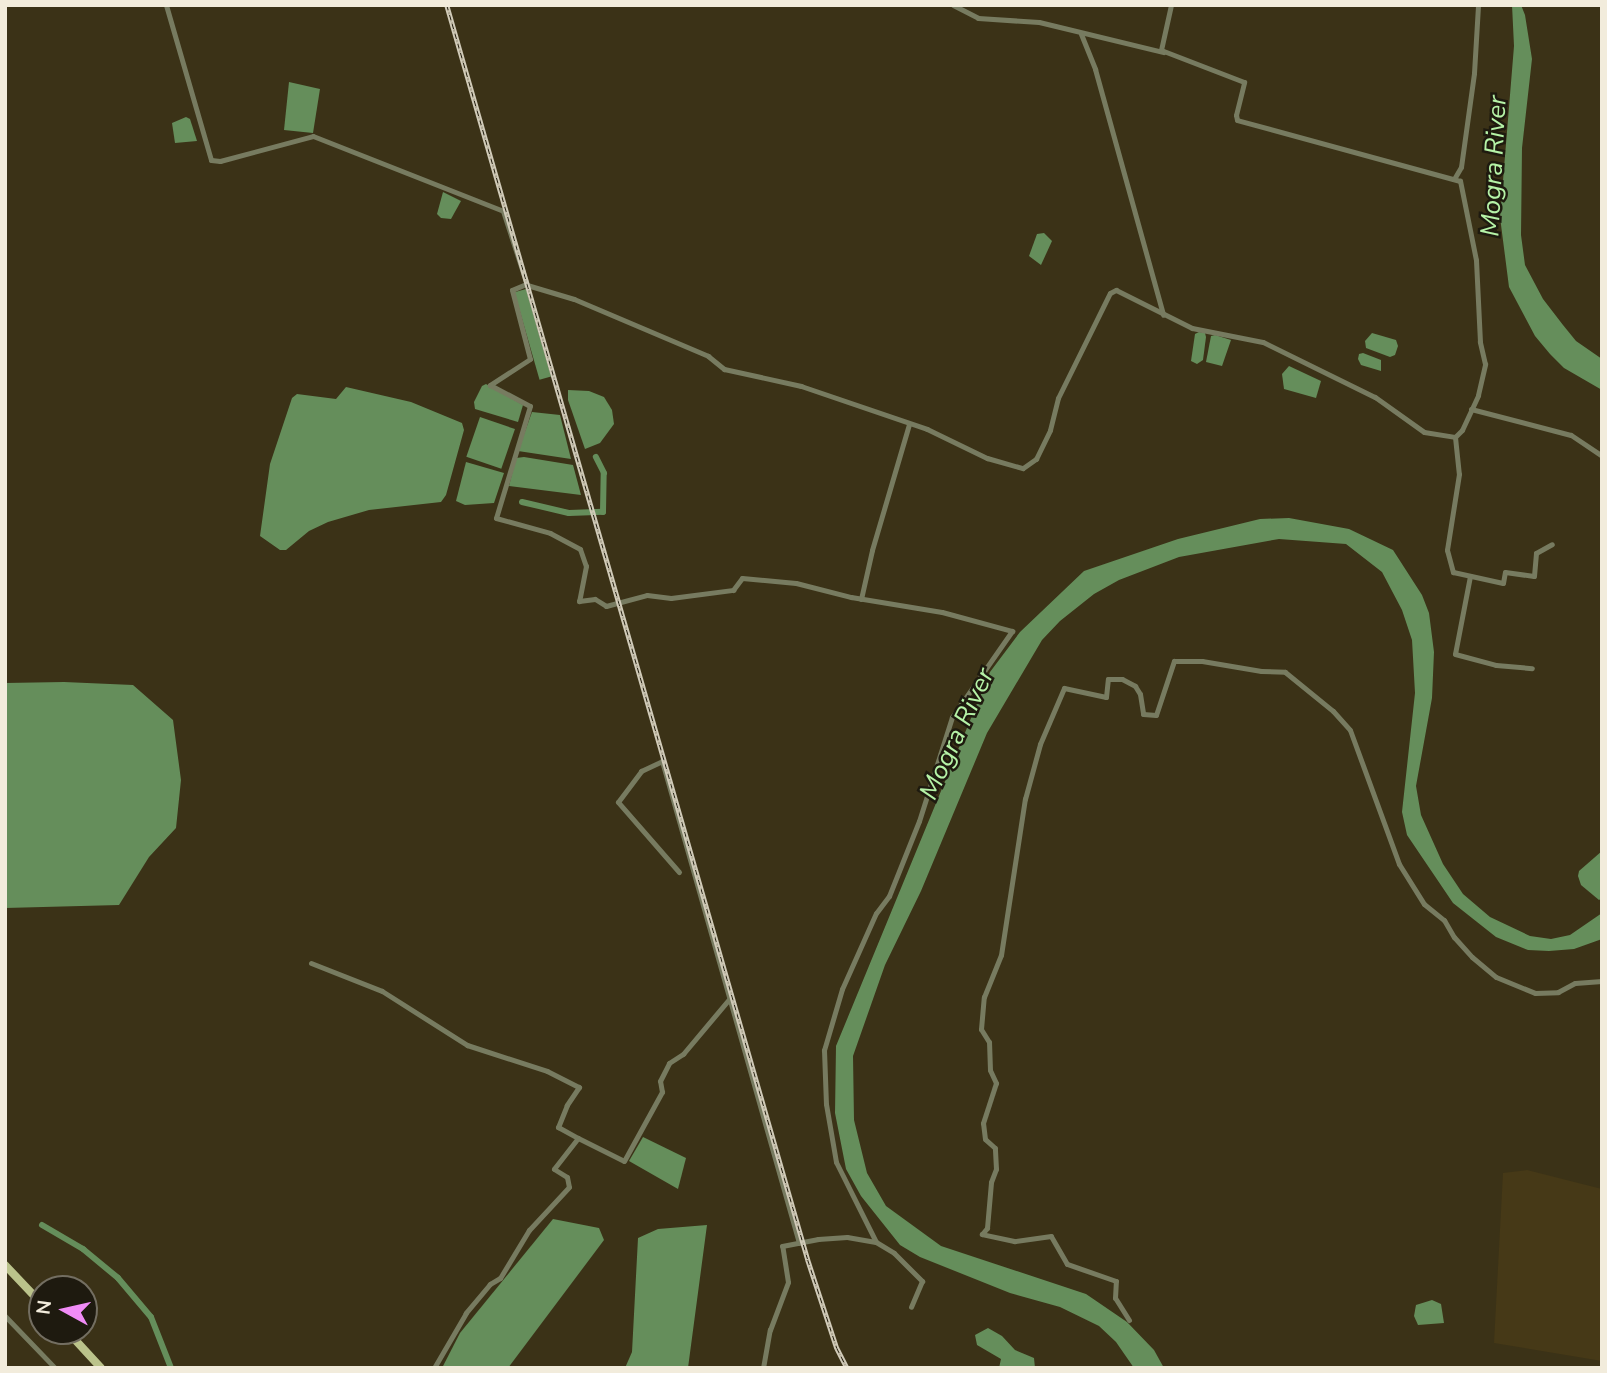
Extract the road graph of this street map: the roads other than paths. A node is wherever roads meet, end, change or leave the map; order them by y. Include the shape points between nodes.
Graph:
1 (166, 5) edge
2 (953, 5) edge
3 (1171, 5) edge
4 (1478, 5) edge
5 (1081, 34) junction
6 (1163, 52) junction
7 (1454, 179) junction
8 (526, 284) junction
9 (1163, 315) junction
10 (1471, 409) junction
11 (909, 424) junction
12 (1455, 438) junction
13 (1602, 456) edge
14 (1552, 544) dead end
15 (1470, 576) junction
16 (861, 599) junction
17 (1532, 668) dead end
18 (679, 872) dead end
19 (311, 963) dead end
20 (1602, 981) edge
21 (731, 998) junction
22 (578, 1138) junction
23 (876, 1242) junction
24 (799, 1243) junction
25 (5, 1265) edge
26 (28, 1289) edge
27 (911, 1307) dead end
28 (5, 1316) edge
29 (1129, 1320) dead end
30 (80, 1345) edge
31 (55, 1368) edge
32 (101, 1368) edge
33 (434, 1368) edge
34 (763, 1368) edge

1 - 8 street via 211,160 313,136 503,211
2 - 5 street via 978,18 1039,22
3 - 6 street
4 - 7 street via 1463,153
5 - 6 street
5 - 9 street via 1095,69
6 - 7 street via 1244,82 1236,115 1241,122
7 - 10 street via 1463,186 1476,260 1485,364
8 - 11 street via 558,292 703,354 724,369 801,386
8 - 16 street via 512,290 530,359 490,385 530,406 496,518 551,533 580,549 586,566 579,601 595,599 606,606 647,595 671,598 733,590 742,578 796,583
9 - 11 street via 1112,291 1058,398 1051,430 1036,459 1023,468 975,454
9 - 12 street via 1192,328 1263,342 1375,397 1424,432
10 - 12 street
10 - 13 street via 1571,435
11 - 16 street
12 - 15 street via 1459,474 1447,550 1453,572
14 - 15 street via 1536,553 1534,576 1504,572 1503,583
15 - 17 street via 1455,654
16 - 23 street via 942,612 1012,631 952,717 914,833 889,896 876,913 842,989 824,1050 826,1104 836,1162
18 - 21 street via 618,802 641,771 662,761
19 - 22 street via 382,990 467,1045 547,1071 579,1087 558,1127
20 - 29 street via 1535,993 1496,977 1472,957 1444,920 1424,904 1399,864 1350,730 1285,672 1174,661 1156,715 1143,714 1140,694 1122,679 1108,679 1106,697 1064,688 1025,799 1001,955 984,997 981,1029 989,1042 990,1070 996,1083 983,1124 985,1139 995,1148 996,1170 988,1228 982,1234 1014,1241 1051,1236 1067,1264 1116,1281 1115,1298
21 - 22 street via 669,1063 660,1081 663,1091 624,1161
21 - 24 street
22 - 33 street via 554,1169 567,1177 569,1186 529,1230 500,1278 466,1313
23 - 24 street via 847,1237
23 - 27 street via 922,1280
24 - 34 street via 782,1246 788,1282 770,1330
25 - 26 main road
28 - 31 street
30 - 32 main road

